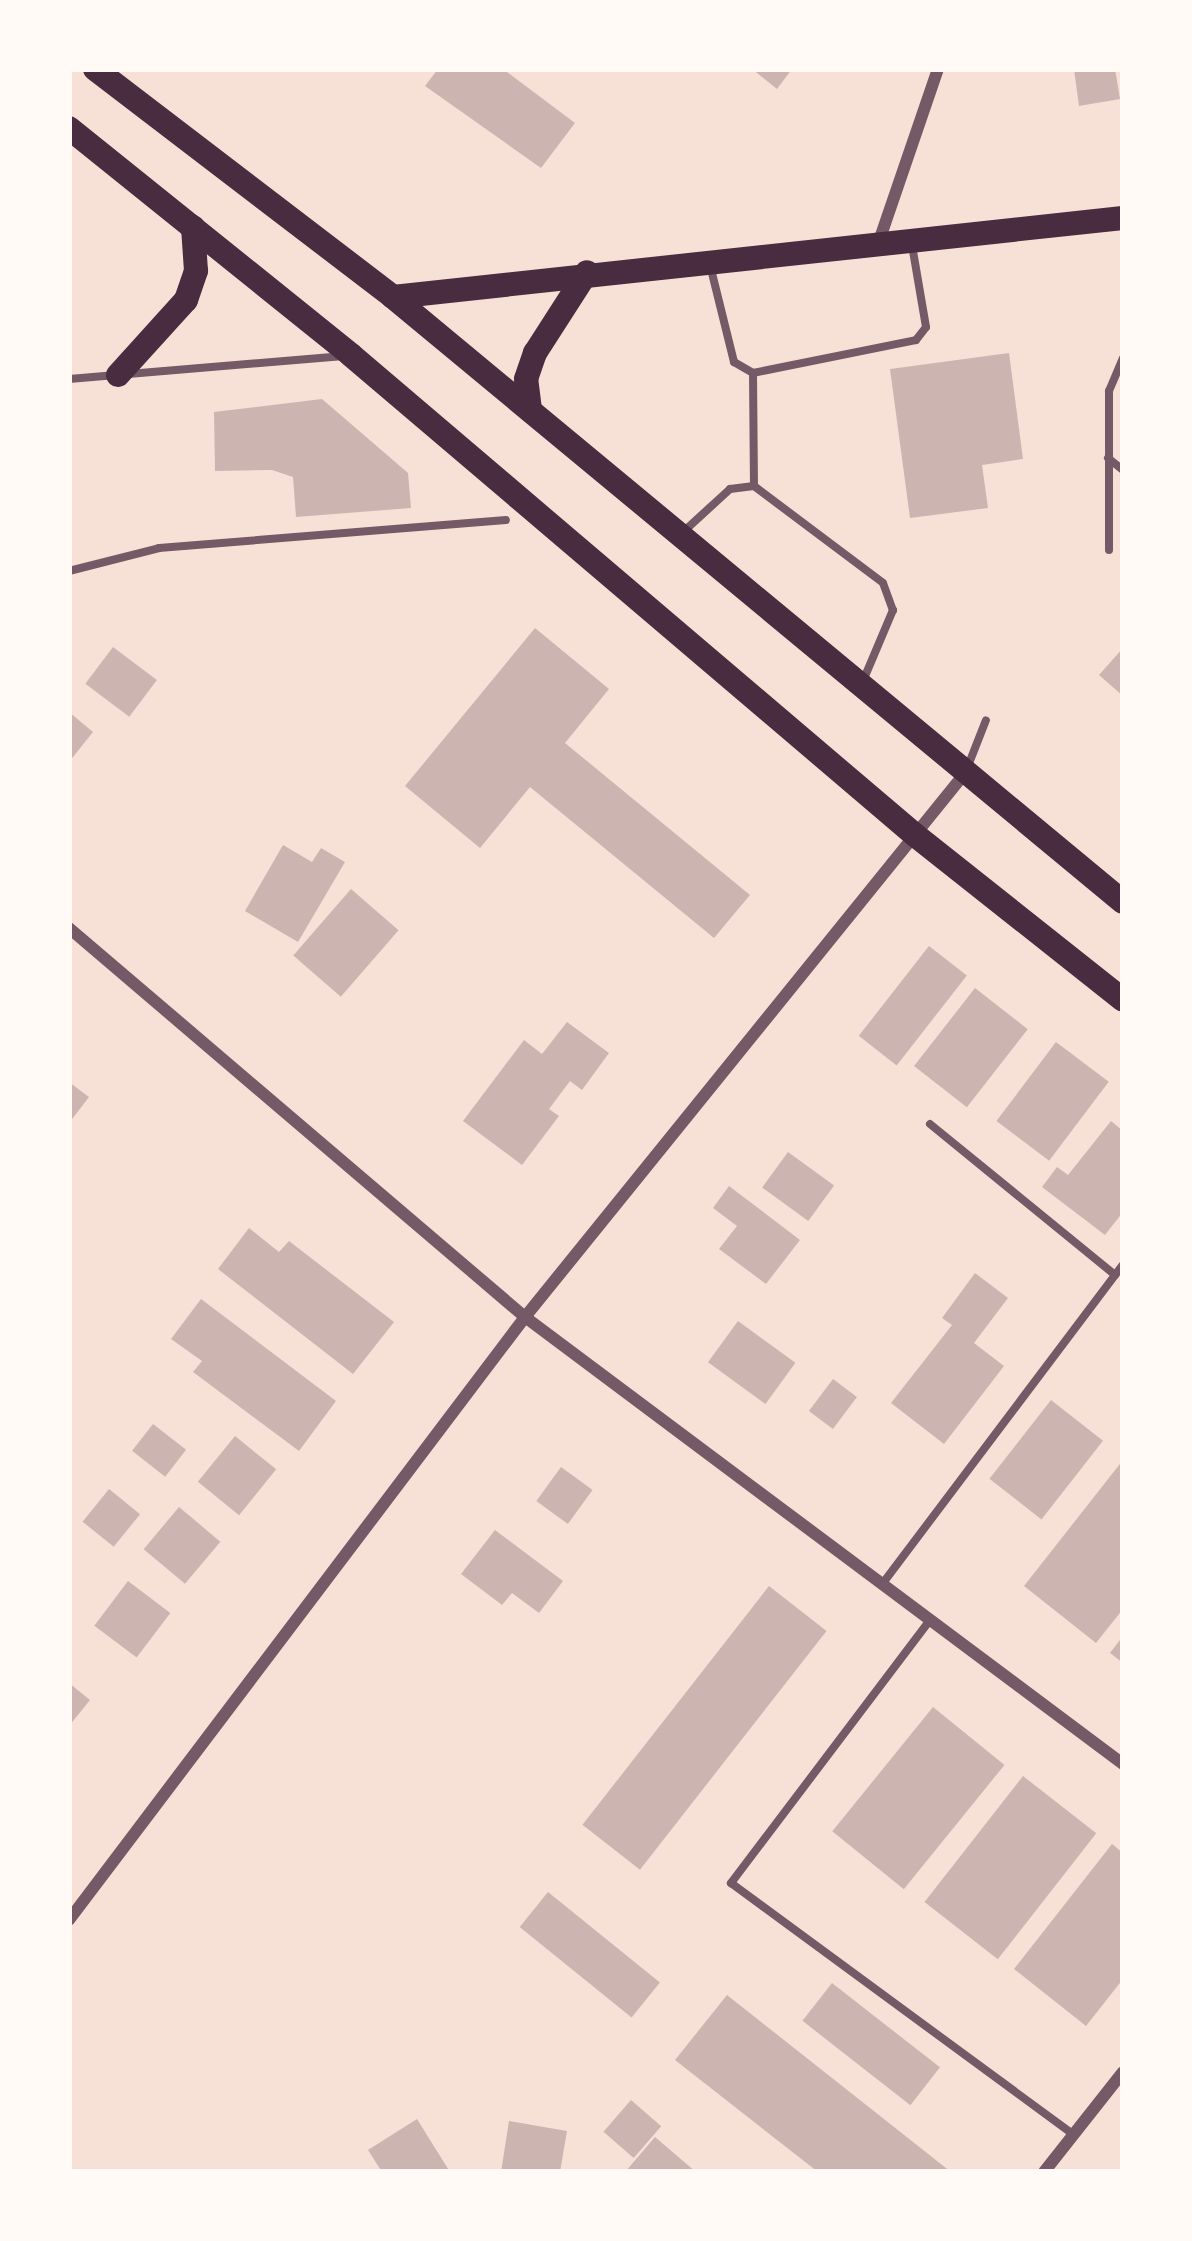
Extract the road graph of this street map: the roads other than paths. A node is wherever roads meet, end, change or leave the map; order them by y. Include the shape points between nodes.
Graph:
1 (95, 69) edge
2 (938, 69) edge
3 (69, 128) edge
4 (1123, 218) edge
5 (193, 227) junction
6 (912, 244) junction
7 (877, 248) junction
8 (710, 262) junction
9 (587, 272) junction
10 (393, 297) junction
11 (351, 355) junction
12 (1123, 358) edge
13 (753, 373) junction
14 (118, 375) junction
15 (69, 379) edge
16 (530, 410) junction
17 (1108, 458) junction
18 (1123, 470) edge
19 (754, 486) junction
20 (506, 520) dead end
21 (680, 535) junction
22 (1109, 550) dead end
23 (69, 571) edge
24 (862, 685) junction
25 (986, 720) dead end
26 (965, 773) junction
27 (915, 835) junction
28 (1123, 902) edge
29 (69, 928) edge
30 (1123, 1000) edge
31 (930, 1124) dead end
32 (1123, 1264) edge
33 (1115, 1275) junction
34 (526, 1317) junction
35 (883, 1583) junction
36 (930, 1618) junction
37 (1123, 1764) edge
38 (69, 1920) edge
39 (1123, 2072) edge
40 (1073, 2134) junction
41 (1044, 2172) edge

1 - 10 main road
2 - 7 street
3 - 5 main road
4 - 6 main road
5 - 11 main road
5 - 14 main road via 196,271 186,300
6 - 7 main road
6 - 13 lane via 926,327 916,340
7 - 8 main road
8 - 9 main road
8 - 13 lane via 734,362
9 - 10 main road
9 - 16 main road via 535,352 526,379
10 - 16 main road
11 - 14 lane
11 - 27 main road
12 - 17 lane via 1109,392
13 - 19 lane
14 - 15 lane
16 - 21 main road
17 - 18 lane
17 - 22 lane
19 - 21 lane via 730,489
19 - 24 lane via 883,583 893,610
20 - 23 lane via 159,548
21 - 24 main road
24 - 26 main road
25 - 26 lane
26 - 27 street
26 - 28 main road
27 - 30 main road
27 - 34 street
29 - 34 street
31 - 33 lane
32 - 33 lane
33 - 35 lane
34 - 35 street
34 - 38 street
35 - 36 street
36 - 37 street
36 - 40 lane via 731,1883
39 - 40 street
40 - 41 street

